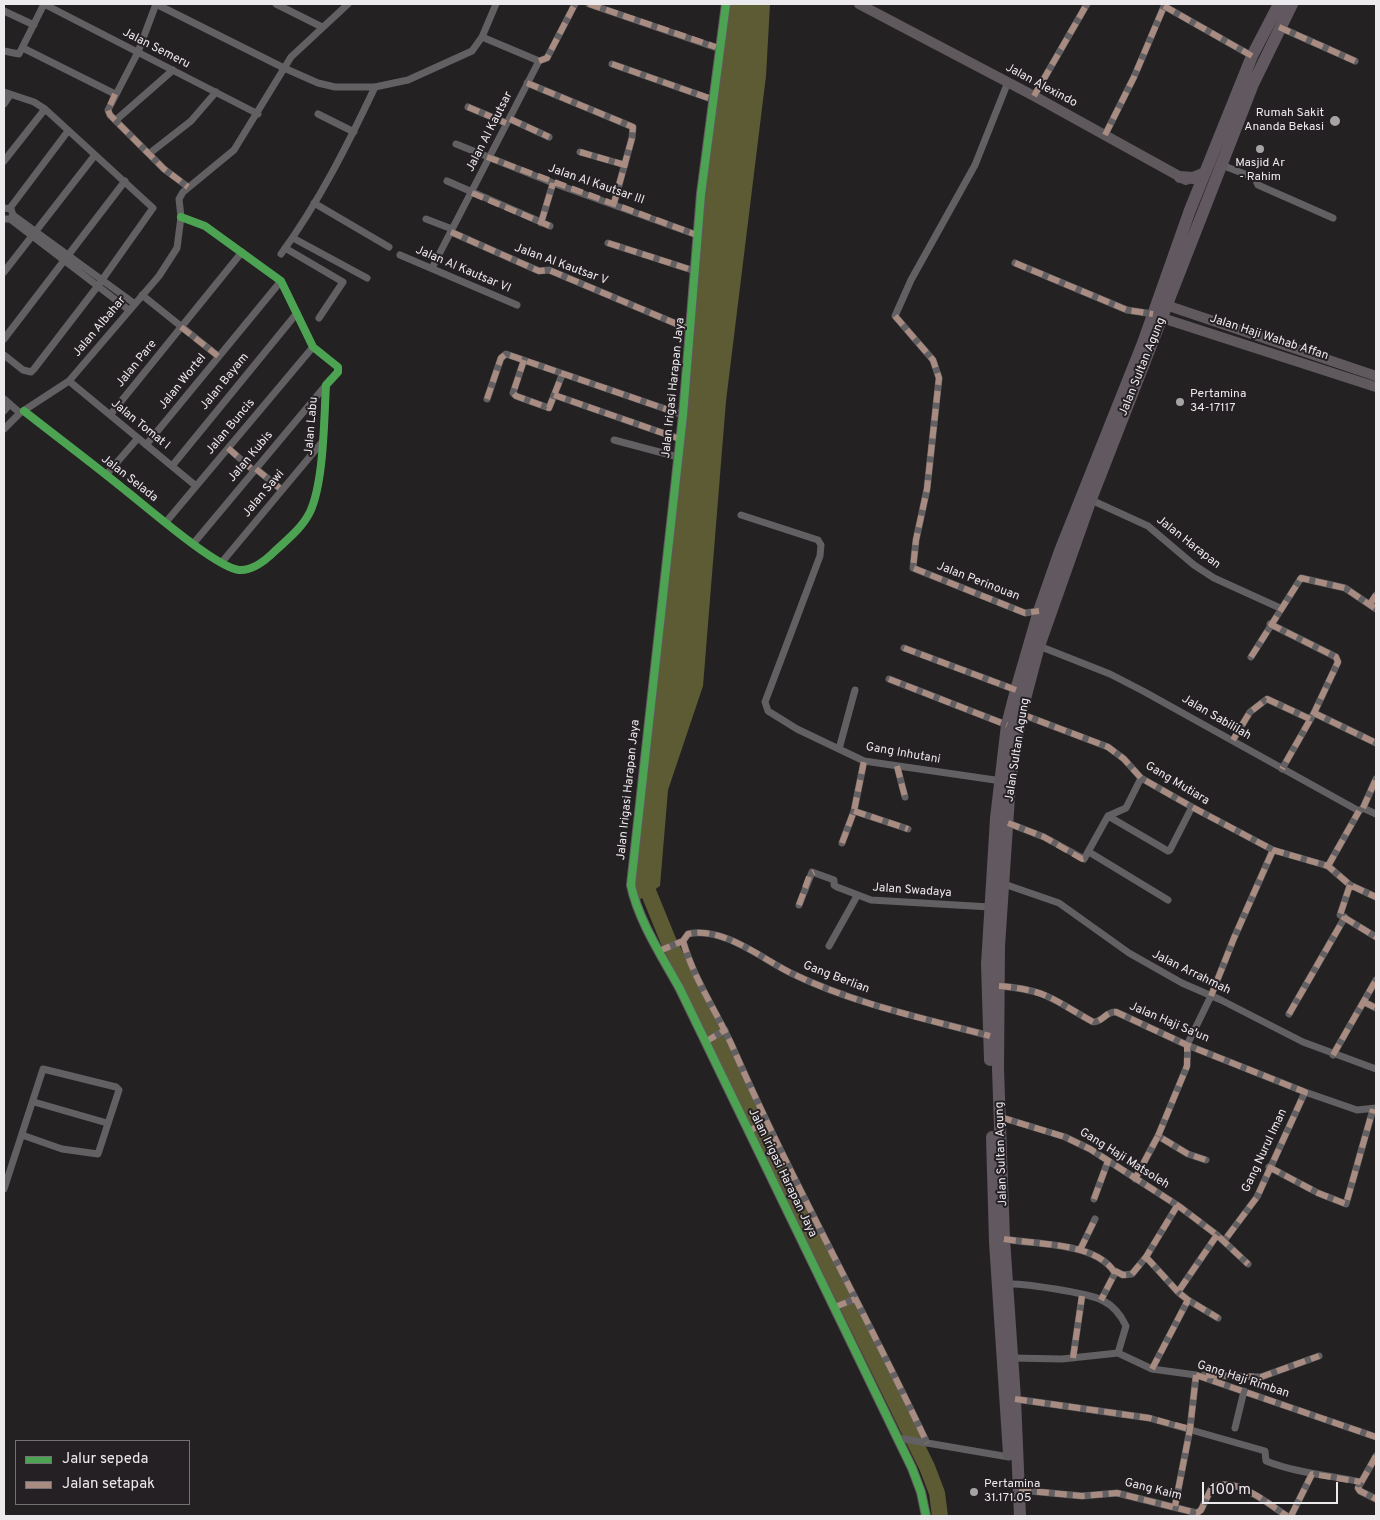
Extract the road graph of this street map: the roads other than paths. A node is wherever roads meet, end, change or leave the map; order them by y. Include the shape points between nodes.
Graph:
1 (44, 4) edge
2 (156, 4) edge
3 (276, 4) edge
4 (348, 4) edge
5 (496, 4) edge
6 (575, 4) edge
7 (589, 4) edge
8 (726, 4) edge
9 (860, 4) edge
10 (1087, 4) edge
11 (1279, 4) edge
12 (1292, 4) edge
13 (1164, 5) edge
14 (4, 11) edge
15 (34, 25) junction
16 (322, 27) junction
17 (1278, 27) junction
18 (482, 37) junction
19 (720, 49) junction
20 (4, 51) edge
21 (21, 51) junction
22 (138, 52) junction
23 (1252, 56) junction
24 (539, 61) junction
25 (1355, 61) dead end
26 (612, 64) dead end
27 (284, 68) junction
28 (174, 70) junction
29 (1008, 82) junction
30 (527, 83) junction
31 (375, 87) junction
32 (216, 92) junction
33 (7, 94) edge
34 (115, 94) junction
35 (1034, 96) junction
36 (714, 100) junction
37 (4, 104) edge
38 (45, 108) junction
39 (468, 108) dead end
40 (258, 114) junction
41 (318, 114) dead end
42 (116, 120) junction
43 (508, 121) junction
44 (68, 131) junction
45 (354, 132) junction
46 (1105, 135) junction
47 (549, 137) dead end
48 (456, 144) dead end
49 (580, 152) dead end
50 (150, 153) junction
51 (96, 155) junction
52 (487, 157) junction
53 (4, 161) edge
54 (1215, 162) junction
55 (625, 165) junction
56 (1205, 173) junction
57 (1180, 177) junction
58 (125, 181) junction
59 (447, 181) dead end
60 (553, 183) junction
61 (186, 190) junction
62 (1202, 192) junction
63 (472, 193) junction
64 (314, 203) junction
65 (614, 204) junction
66 (8, 214) edge
67 (181, 217) junction
68 (1333, 218) dead end
69 (426, 219) dead end
70 (541, 223) junction
71 (550, 226) dead end
72 (452, 231) junction
73 (33, 234) junction
74 (697, 235) junction
75 (293, 238) junction
76 (608, 243) dead end
77 (389, 247) dead end
78 (242, 252) junction
79 (68, 255) junction
80 (400, 255) dead end
81 (62, 261) junction
82 (1015, 263) dead end
83 (432, 268) junction
84 (695, 271) junction
85 (4, 272) edge
86 (367, 278) dead end
87 (102, 280) junction
88 (280, 281) junction
89 (97, 287) junction
90 (142, 295) junction
91 (135, 304) junction
92 (517, 305) dead end
93 (129, 310) junction
94 (1160, 310) junction
95 (297, 313) junction
96 (319, 318) dead end
97 (181, 327) junction
98 (691, 330) junction
99 (4, 339) edge
100 (313, 347) junction
101 (4, 355) edge
102 (218, 356) junction
103 (524, 360) junction
104 (562, 375) junction
105 (1376, 376) edge
106 (69, 381) junction
107 (326, 385) junction
108 (1376, 386) edge
109 (554, 395) junction
110 (4, 399) edge
111 (487, 399) dead end
112 (10, 404) junction
113 (4, 411) edge
114 (22, 412) junction
115 (110, 415) junction
116 (683, 415) junction
117 (4, 429) edge
118 (138, 438) junction
119 (323, 440) junction
120 (614, 440) dead end
121 (680, 440) junction
122 (146, 445) junction
123 (228, 448) junction
124 (678, 457) junction
125 (172, 466) junction
126 (255, 470) junction
127 (106, 475) junction
128 (196, 486) junction
129 (282, 490) junction
130 (1086, 498) junction
131 (741, 515) dead end
132 (166, 522) junction
133 (193, 544) junction
134 (222, 562) junction
135 (1376, 595) edge
136 (1373, 606) edge
137 (1280, 608) junction
138 (1039, 611) junction
139 (1270, 624) junction
140 (1039, 646) junction
141 (904, 648) dead end
142 (1251, 657) dead end
143 (890, 679) dead end
144 (855, 690) dead end
145 (1016, 690) junction
146 (1021, 714) junction
147 (1312, 716) junction
148 (1007, 725) junction
149 (1233, 740) junction
150 (1376, 743) edge
151 (839, 749) junction
152 (864, 761) junction
153 (897, 766) junction
154 (1282, 769) junction
155 (1141, 778) junction
156 (1376, 779) edge
157 (1005, 781) junction
158 (905, 797) dead end
159 (1192, 808) junction
160 (1361, 810) junction
161 (854, 811) junction
162 (1376, 814) edge
163 (1108, 816) junction
164 (1008, 824) junction
165 (908, 829) dead end
166 (842, 843) dead end
167 (1273, 850) junction
168 (1089, 852) junction
169 (1328, 866) junction
170 (1004, 884) junction
171 (1350, 885) junction
172 (857, 896) junction
173 (1376, 897) edge
174 (1168, 900) dead end
175 (799, 905) dead end
176 (990, 907) junction
177 (1345, 917) junction
178 (1376, 937) edge
179 (683, 941) junction
180 (829, 946) dead end
181 (661, 950) junction
182 (1376, 980) edge
183 (999, 986) junction
184 (1211, 996) junction
185 (1364, 1002) junction
186 (1376, 1008) edge
187 (1289, 1014) dead end
188 (722, 1031) junction
189 (990, 1036) junction
190 (706, 1041) junction
191 (1187, 1044) junction
192 (1333, 1055) junction
193 (1376, 1069) edge
194 (1306, 1092) junction
195 (34, 1102) junction
196 (1374, 1109) edge
197 (1000, 1117) junction
198 (107, 1123) junction
199 (764, 1123) junction
200 (751, 1130) junction
201 (22, 1135) junction
202 (1158, 1136) junction
203 (1206, 1160) dead end
204 (1108, 1161) junction
205 (1269, 1167) junction
206 (1135, 1179) junction
207 (4, 1189) edge
208 (1094, 1199) dead end
209 (1177, 1206) junction
210 (1095, 1219) dead end
211 (1217, 1235) junction
212 (1004, 1239) junction
213 (1224, 1241) junction
214 (1080, 1250) junction
215 (1146, 1257) junction
216 (1248, 1264) dead end
217 (1115, 1272) junction
218 (1008, 1284) junction
219 (1178, 1292) junction
220 (1082, 1296) junction
221 (853, 1300) junction
222 (1101, 1300) junction
223 (1188, 1300) junction
224 (840, 1306) junction
225 (1218, 1318) dead end
226 (1009, 1349) junction
227 (1118, 1353) junction
228 (1319, 1356) dead end
229 (1073, 1358) junction
230 (1152, 1370) junction
231 (1196, 1375) junction
232 (1244, 1391) junction
233 (1015, 1399) junction
234 (1235, 1428) dead end
235 (1190, 1429) junction
236 (1376, 1436) edge
237 (901, 1439) junction
238 (927, 1443) junction
239 (1376, 1456) edge
240 (1009, 1457) junction
241 (1312, 1474) junction
242 (1361, 1482) junction
243 (1015, 1490) junction
244 (1376, 1499) edge
245 (1174, 1506) junction
246 (926, 1516) edge
247 (1012, 1516) edge
248 (1020, 1516) edge
249 (1289, 1516) edge

1 - 15 street
1 - 22 street, Jalan Semeru
2 - 22 street
2 - 27 street
3 - 16 street
4 - 16 street
5 - 18 street
6 - 24 street, Jalan Al Kautsar via 547,58
7 - 19 street
8 - 19 street, Jalan Irigasi Harapan Jaya
9 - 29 street, Jalan Alexindo
10 - 35 street
11 - 23 highway, Jalan Sultan Agung
12 - 17 highway, Jalan Sultan Agung
13 - 23 street
13 - 46 street
14 - 15 street
15 - 21 street
16 - 27 street
17 - 25 street
17 - 54 highway, Jalan Sultan Agung
18 - 24 street
18 - 31 street via 470,52 408,80
19 - 36 street, Jalan Irigasi Harapan Jaya
20 - 21 street
21 - 34 street
22 - 28 street, Jalan Semeru
22 - 34 street
23 - 54 highway, Jalan Sultan Agung
24 - 30 street, Jalan Al Kautsar
26 - 36 street
27 - 31 street via 335,87
27 - 40 street
28 - 32 street, Jalan Semeru
28 - 42 street
29 - 35 street, Jalan Alexindo
29 - 138 street, Jalan Perinouan via 975,165 911,280 895,316 933,360 939,378 927,489 912,566 917,571 1025,613
30 - 43 street, Jalan Al Kautsar
30 - 55 street via 633,127
31 - 45 street
32 - 40 street, Jalan Semeru
32 - 50 street via 191,121
33 - 37 street
33 - 38 street
34 - 42 street via 108,110
35 - 46 street, Jalan Alexindo
36 - 74 street, Jalan Irigasi Harapan Jaya
38 - 44 street
38 - 53 street
39 - 43 street
40 - 61 street via 234,150
41 - 45 street
42 - 50 street
43 - 47 street
43 - 52 street, Jalan Al Kautsar
44 - 51 street
44 - 66 street
45 - 64 street
46 - 57 street, Jalan Alexindo
48 - 52 street, Jalan Al Kautsar III
49 - 55 street
50 - 61 street
51 - 58 street
51 - 73 street
52 - 60 street, Jalan Al Kautsar III
52 - 63 street, Jalan Al Kautsar
54 - 56 highway, Jalan Sultan Agung
54 - 62 highway, Jalan Sultan Agung
54 - 68 street via 1255,178 1258,185
55 - 65 street
56 - 57 highway via 1193,178
56 - 62 highway, Jalan Sultan Agung
57 - 62 highway
58 - 79 street
58 - 87 street via 151,205 152,212
59 - 63 street
60 - 65 street, Jalan Al Kautsar III
60 - 70 street
61 - 67 street, Jalan Albahar via 178,199
62 - 94 highway, Jalan Sultan Agung
63 - 70 street
63 - 72 street, Jalan Al Kautsar
64 - 75 street
64 - 77 street
65 - 74 street, Jalan Al Kautsar III
66 - 73 street
67 - 78 street, Jalan Labu via 205,226
67 - 90 street, Jalan Albahar via 177,248
69 - 72 street, Jalan Al Kautsar V
70 - 71 street
72 - 83 street, Jalan Al Kautsar
72 - 98 street, Jalan Al Kautsar V via 538,271 549,270
73 - 79 street
73 - 81 street
73 - 85 street
74 - 84 street, Jalan Irigasi Harapan Jaya
75 - 86 street
75 - 96 street via 283,251 343,282
76 - 84 street
78 - 88 street, Jalan Labu
78 - 97 street, Jalan Pare
79 - 81 street
79 - 87 street
80 - 83 street, Jalan Al Kautsar VI
81 - 89 street
81 - 99 street
82 - 94 street via 1127,310
83 - 92 street, Jalan Al Kautsar VI
84 - 98 street, Jalan Irigasi Harapan Jaya
87 - 89 street
87 - 91 street
88 - 95 street, Jalan Labu
88 - 102 street, Jalan Wortel
89 - 93 street
89 - 101 street via 31,372 23,370
90 - 91 street, Jalan Albahar
90 - 97 street
91 - 93 street, Jalan Albahar
93 - 106 street, Jalan Albahar
94 - 105 street, Jalan Haji Wahab Affan
94 - 108 street, Jalan Haji Wahab Affan
94 - 130 highway, Jalan Sultan Agung
95 - 100 street, Jalan Labu
95 - 125 street, Jalan Bayam
97 - 102 street, Jalan Wortel
97 - 115 street, Jalan Pare
98 - 116 street, Jalan Irigasi Harapan Jaya
100 - 107 street, Jalan Labu via 338,369
100 - 123 street, Jalan Buncis
102 - 122 street, Jalan Wortel
103 - 104 street
103 - 109 street via 514,395 548,408
103 - 111 street via 503,355
104 - 109 street
104 - 116 street
106 - 114 street, Jalan Albahar
106 - 115 street, Jalan Tomat I
107 - 119 street, Jalan Labu
107 - 126 street, Jalan Kubis
109 - 121 street
110 - 112 street, Jalan Selada
112 - 113 street
112 - 114 street, Jalan Selada
114 - 117 street, Jalan Albahar
114 - 127 street, Jalan Selada
115 - 118 street, Jalan Tomat I
116 - 121 street, Jalan Irigasi Harapan Jaya
118 - 122 street, Jalan Tomat I
118 - 127 street
119 - 129 street, Jalan Sawi
119 - 134 street, Jalan Labu via 313,502 296,532 255,567 237,570
120 - 124 street
121 - 124 street, Jalan Irigasi Harapan Jaya
122 - 125 street, Jalan Tomat I
123 - 126 street
123 - 128 street, Jalan Buncis
124 - 181 street, Jalan Irigasi Harapan Jaya via 630,880 636,902
125 - 128 street, Jalan Tomat I
126 - 129 street
126 - 133 street, Jalan Kubis
127 - 132 street, Jalan Selada
128 - 132 street, Jalan Buncis
129 - 134 street, Jalan Sawi
130 - 137 street, Jalan Harapan via 1148,526 1214,578
130 - 138 highway, Jalan Sultan Agung
130 - 140 highway, Jalan Sultan Agung
131 - 151 street, Gang Inhutani via 818,540 821,545 798,618 765,702 768,711
132 - 133 street, Jalan Selada
133 - 134 street, Jalan Selada
135 - 136 street
136 - 137 street via 1344,588 1301,578
137 - 139 street
138 - 145 highway, Jalan Sultan Agung
139 - 142 street
139 - 147 street via 1337,660 1338,665
140 - 146 highway, Jalan Sultan Agung
140 - 149 street, Jalan Sabililah via 1118,678
141 - 145 street
143 - 148 street
144 - 151 street
145 - 148 highway, Jalan Sultan Agung
146 - 155 street, Gang Mutiara via 1108,747
146 - 157 highway, Jalan Sultan Agung
147 - 149 street via 1267,700 1250,712
147 - 150 street
147 - 154 street
148 - 157 highway, Jalan Sultan Agung
149 - 154 street, Jalan Sabililah
151 - 152 street, Gang Inhutani
152 - 153 street, Gang Inhutani
152 - 161 street
153 - 157 street, Gang Inhutani
153 - 158 street
154 - 160 street, Jalan Sabililah
155 - 159 street, Gang Mutiara
155 - 163 street via 1126,808
156 - 160 street
157 - 164 highway, Jalan Sultan Agung
157 - 176 highway, Jalan Sultan Agung
159 - 163 street via 1169,851
159 - 167 street, Gang Mutiara
160 - 162 street, Jalan Sabililah
160 - 169 street
161 - 165 street
161 - 166 street
163 - 168 street
164 - 168 street via 1044,837 1082,859
164 - 170 highway, Jalan Sultan Agung
167 - 169 street, Gang Mutiara
167 - 184 street
168 - 174 street
169 - 171 street
170 - 183 highway, Jalan Sultan Agung
170 - 184 street, Jalan Arrahmah via 1054,901 1142,962
171 - 173 street
171 - 177 street via 1340,914
172 - 175 street, Jalan Swadaya via 834,885 834,880 814,872 810,874
172 - 176 street, Jalan Swadaya via 871,900
172 - 180 street
176 - 189 highway, Jalan Sultan Agung via 987,964
177 - 178 street
177 - 187 street
179 - 181 street
179 - 188 street
179 - 189 street, Gang Berlian via 688,934 710,934 762,954 793,974 843,995
181 - 190 street, Jalan Irigasi Harapan Jaya
182 - 185 street
183 - 191 street, Jalan Haji Sa'un via 1044,993 1094,1022 1109,1012 1116,1012
183 - 197 highway, Jalan Sultan Agung
184 - 191 street
184 - 192 street, Jalan Arrahmah
185 - 186 street
185 - 192 street
188 - 190 street
188 - 199 street
189 - 226 highway, Jalan Sultan Agung via 995,1242
190 - 200 street, Jalan Irigasi Harapan Jaya
191 - 194 street, Jalan Haji Sa'un
191 - 202 street via 1187,1066
192 - 193 street, Jalan Arrahmah
194 - 196 street, Jalan Haji Sa'un via 1357,1110
194 - 205 street, Gang Nurul Iman
195 - 198 street
195 - 198 street via 43,1069 116,1087 120,1092
195 - 201 street
196 - 205 street via 1346,1204
197 - 204 street, Gang Haji Matsoleh via 1065,1137
197 - 212 highway, Jalan Sultan Agung
198 - 201 street via 100,1152 96,1155 62,1149
199 - 200 street
199 - 221 street
200 - 224 street, Jalan Irigasi Harapan Jaya
201 - 207 street
202 - 203 street via 1188,1154
202 - 206 street
204 - 206 street, Gang Haji Matsoleh
204 - 208 street
205 - 213 street, Gang Nurul Iman via 1257,1198
206 - 209 street, Gang Haji Matsoleh
209 - 211 street, Gang Haji Matsoleh
209 - 215 street
210 - 214 street
211 - 213 street, Gang Haji Matsoleh
211 - 219 street
212 - 214 street
212 - 218 highway, Jalan Sultan Agung
213 - 216 street, Gang Haji Matsoleh
214 - 217 street via 1100,1256
215 - 217 street via 1132,1274
215 - 219 street
217 - 222 street
218 - 220 street via 1022,1283
218 - 226 highway, Jalan Sultan Agung
219 - 223 street
220 - 222 street
220 - 229 street
221 - 224 street
221 - 238 street via 893,1371
222 - 227 street via 1119,1314 1126,1326
223 - 225 street
223 - 230 street
224 - 237 street, Jalan Irigasi Harapan Jaya
226 - 229 street
226 - 233 highway, Jalan Sultan Agung
226 - 240 highway, Jalan Sultan Agung
227 - 229 street
227 - 230 street, Gang Haji Rimban
228 - 231 street via 1257,1378
230 - 231 street, Gang Haji Rimban
231 - 232 street, Gang Haji Rimban
231 - 235 street
232 - 234 street
232 - 236 street, Gang Haji Rimban
233 - 235 street via 1149,1418
233 - 243 highway, Jalan Sultan Agung
235 - 241 street via 1265,1451 1266,1461
235 - 245 street
237 - 238 street
237 - 246 street, Jalan Irigasi Harapan Jaya via 918,1481
238 - 240 street
239 - 242 street
240 - 243 highway, Jalan Sultan Agung
241 - 242 street
241 - 249 street
242 - 244 street via 1359,1490
243 - 245 street, Gang Kaim via 1082,1496 1117,1492
243 - 247 highway, Jalan Sultan Agung
243 - 248 highway, Jalan Sultan Agung
245 - 249 street, Gang Kaim via 1198,1513 1212,1487 1226,1484

